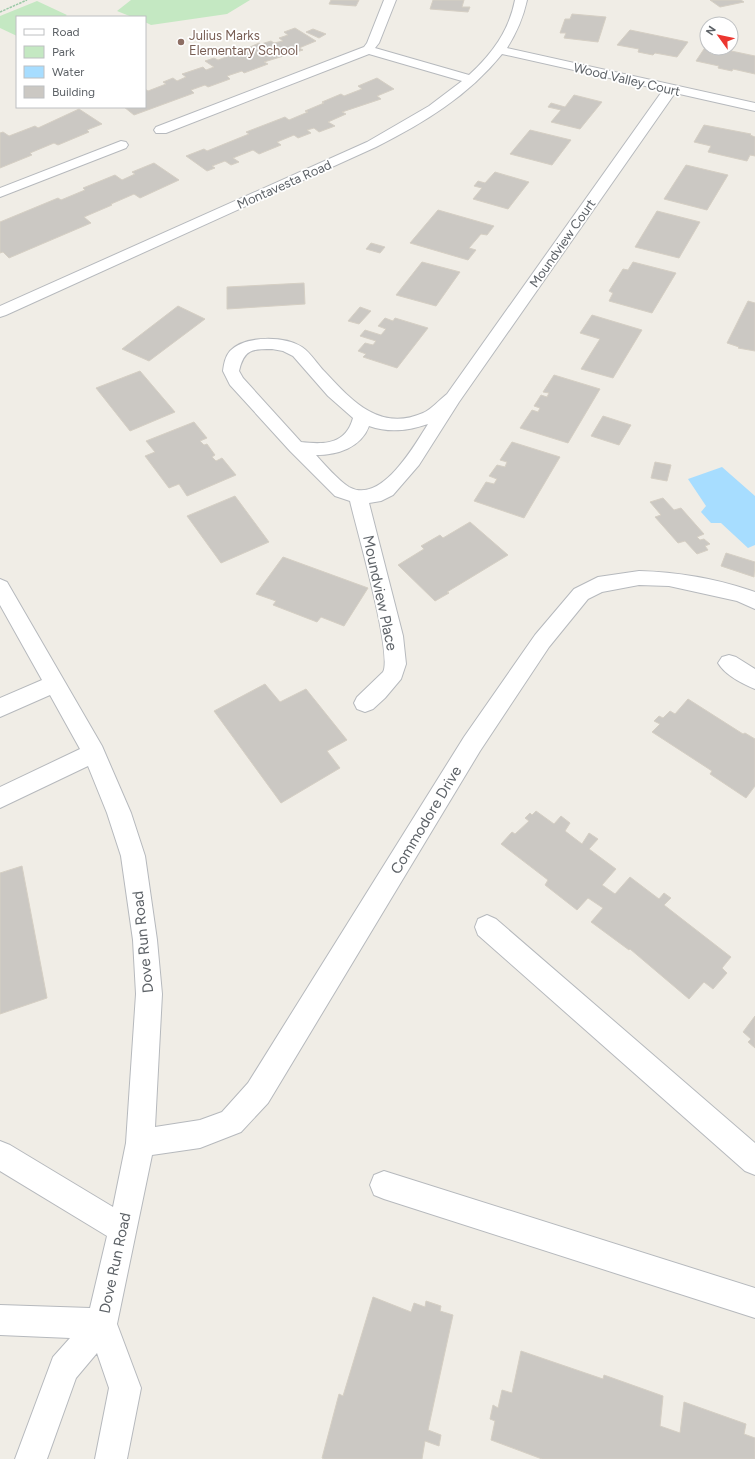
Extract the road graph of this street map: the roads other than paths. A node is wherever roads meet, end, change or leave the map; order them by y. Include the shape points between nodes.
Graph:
1 (390, 0) edge
2 (521, 0) edge
3 (368, 50) junction
4 (499, 50) junction
5 (472, 80) junction
6 (671, 89) junction
7 (755, 107) edge
8 (161, 130) dead end
9 (121, 145) dead end
10 (0, 193) edge
11 (2, 309) edge
12 (453, 398) junction
13 (362, 417) junction
14 (296, 447) junction
15 (358, 497) junction
16 (0, 587) edge
17 (755, 601) edge
18 (729, 663) dead end
19 (755, 680) edge
20 (55, 683) junction
21 (365, 703) dead end
22 (0, 708) edge
23 (94, 753) junction
24 (0, 798) edge
25 (487, 927) dead end
26 (140, 1143) junction
27 (0, 1155) edge
28 (755, 1161) edge
29 (384, 1185) dead end
30 (123, 1229) junction
31 (755, 1303) edge
32 (0, 1320) edge
33 (102, 1324) junction
34 (31, 1459) edge
35 (111, 1459) edge

1 - 3 street
2 - 4 street, Montavesta Road via 511,30
3 - 5 street
3 - 8 street
4 - 5 street, Montavesta Road
4 - 6 street, Wood Valley Court
5 - 11 street, Montavesta Road via 427,113 348,155
6 - 7 street, Wood Valley Court
6 - 12 street, Moundview Court
9 - 10 street
12 - 13 street, Moundview Court via 430,416 401,426 382,424
12 - 15 street, Moundview Court via 413,461 386,490 374,496
13 - 14 street via 361,427 354,437 342,445 311,450
13 - 14 street, Moundview Court via 342,402 294,350 282,345 261,344 247,348 235,356 231,371 236,381
14 - 15 street, Moundview Court via 342,491
15 - 21 street, Moundview Place via 378,574 394,652 394,670 383,687
16 - 20 street, Dove Run Road
17 - 26 street, Commodore Drive via 742,595 669,579 639,578 598,585 581,594 542,641 472,744 258,1093 231,1122 200,1134
18 - 19 street
20 - 22 street
20 - 23 street, Dove Run Road
23 - 24 street
23 - 26 street, Dove Run Road via 119,813 133,856 145,940 149,994
25 - 28 street
26 - 30 street, Dove Run Road
27 - 30 street
29 - 31 street
30 - 33 street, Dove Run Road
32 - 33 street
33 - 34 street, Dove Run Road via 64,1368
33 - 35 street, Dove Run Road via 125,1388

